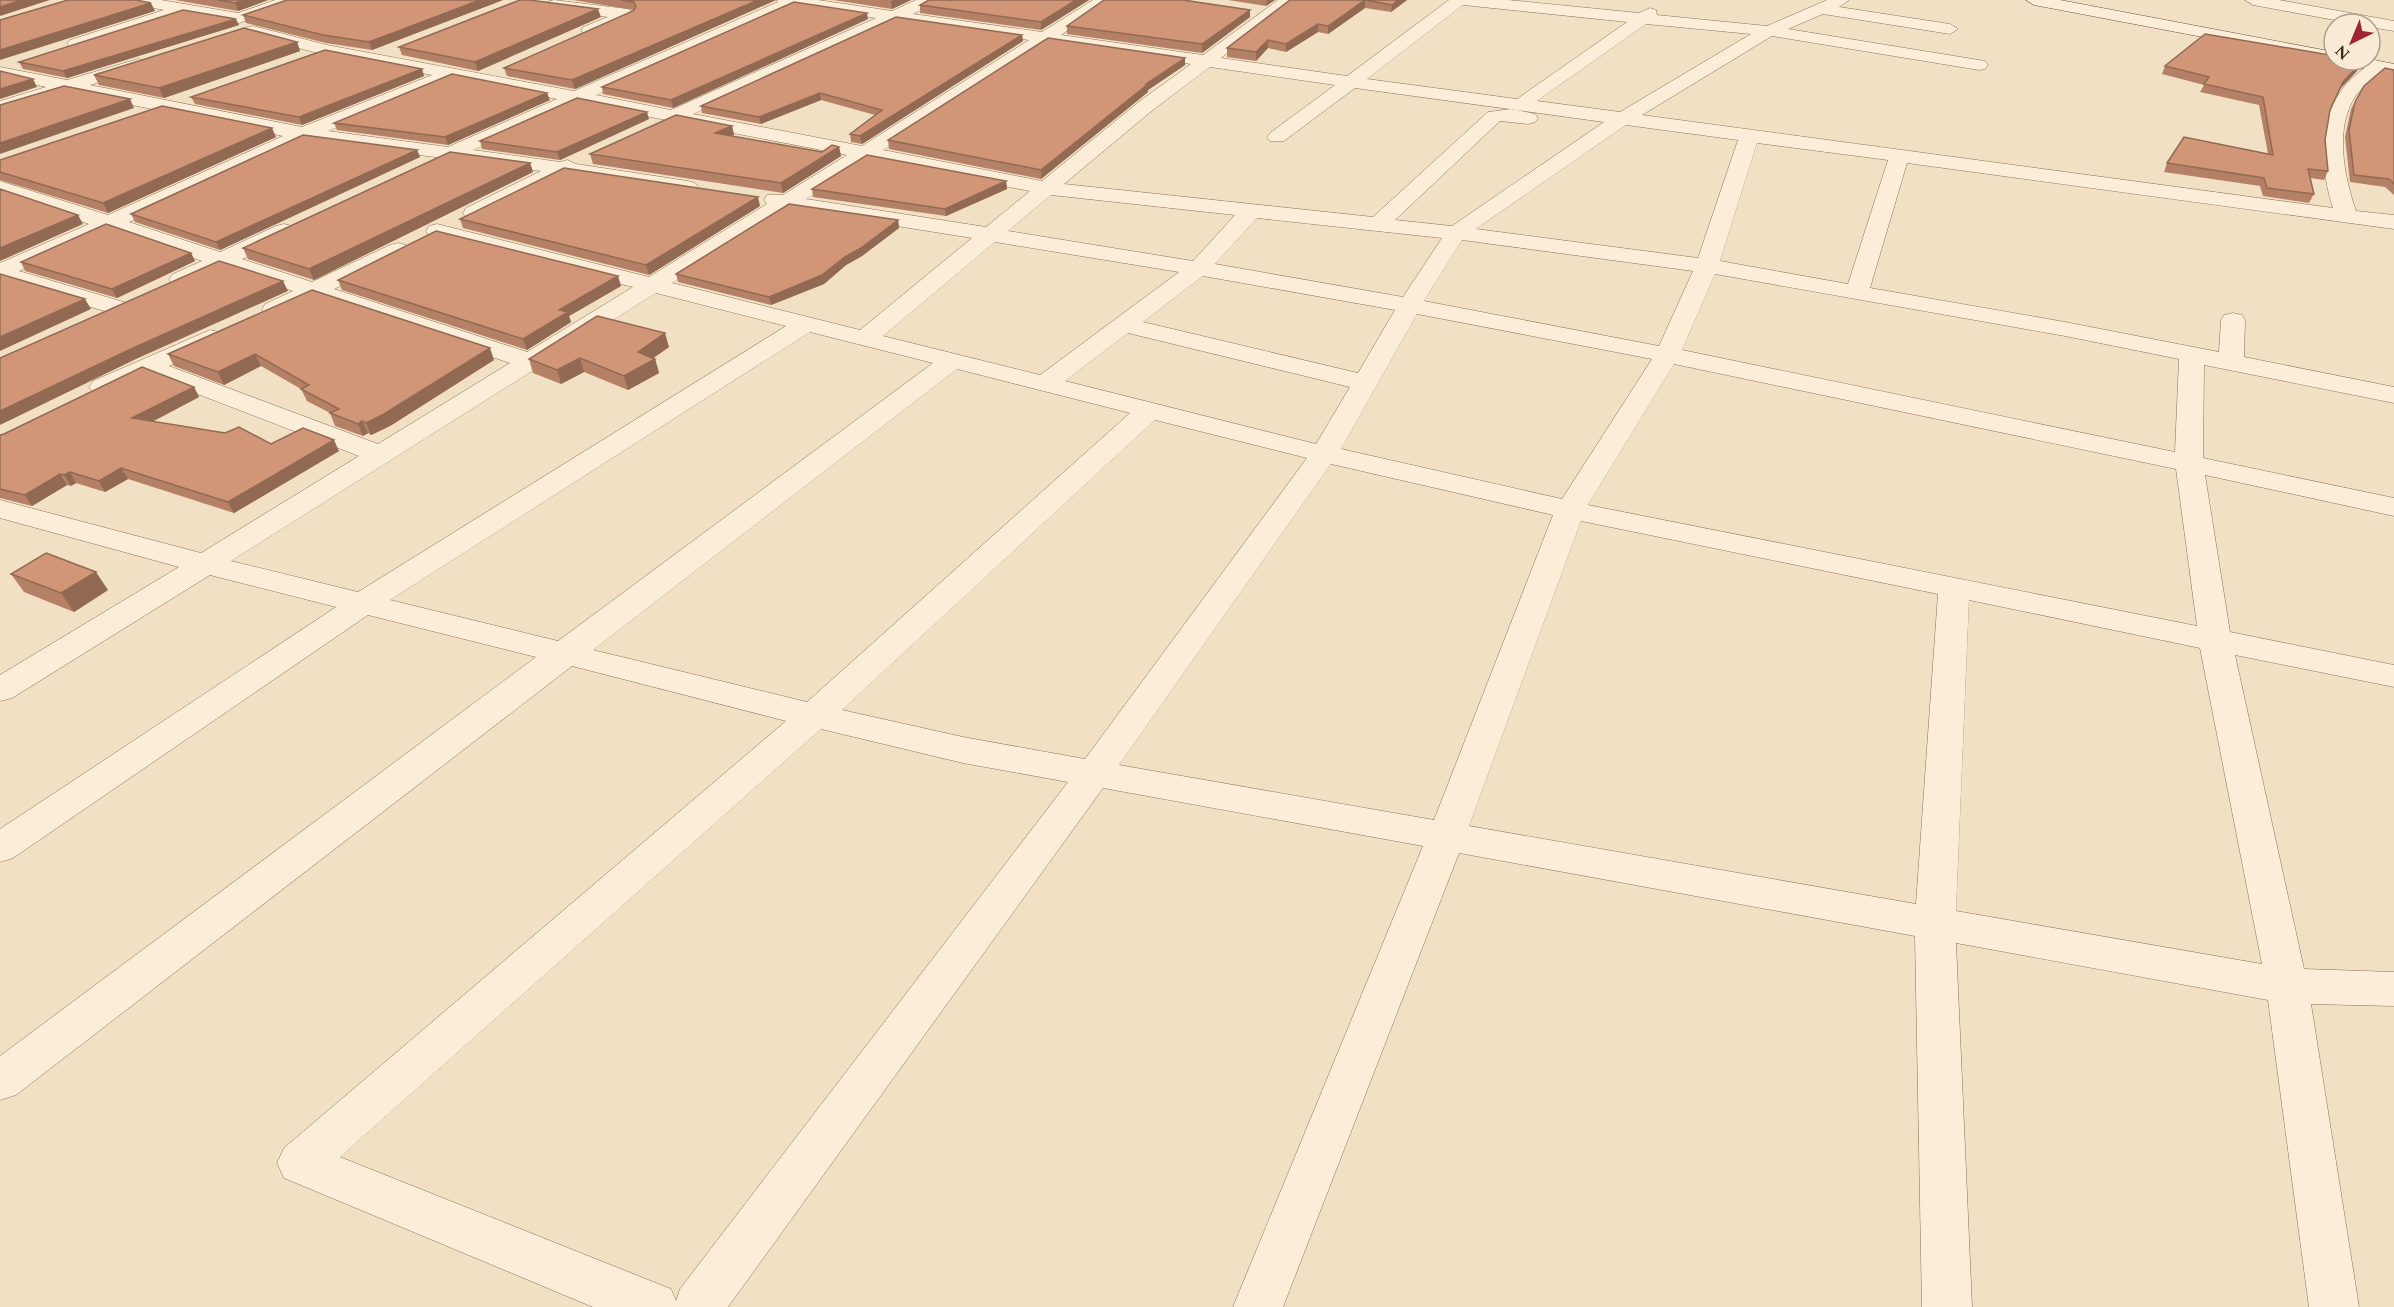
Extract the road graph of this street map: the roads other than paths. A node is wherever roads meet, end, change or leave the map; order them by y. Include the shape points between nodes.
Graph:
1 (132, 0) edge
2 (291, 0) edge
3 (792, 0) edge
4 (929, 0) edge
5 (1104, 0) edge
6 (1288, 0) edge
7 (1460, 0) edge
8 (1841, 0) edge
9 (2034, 0) edge
10 (2253, 0) edge
11 (534, 2) edge
12 (1660, 6) dead end
13 (185, 9) junction
14 (1824, 9) junction
15 (1248, 10) edge
16 (1271, 13) junction
17 (895, 16) junction
18 (1643, 17) junction
19 (2394, 26) edge
20 (240, 27) junction
21 (1950, 29) dead end
22 (1769, 30) junction
23 (578, 36) edge
24 (1047, 36) junction
25 (406, 45) edge
26 (326, 50) junction
27 (54, 51) edge
28 (2322, 55) edge
29 (157, 58) edge
30 (374, 58) junction
31 (1207, 60) junction
32 (22, 61) edge
33 (294, 62) edge
34 (1979, 65) dead end
35 (508, 66) edge
36 (2386, 67) edge
37 (0, 70) edge
38 (452, 73) junction
39 (479, 79) junction
40 (1351, 82) junction
41 (68, 86) junction
42 (198, 95) edge
43 (575, 98) junction
44 (1520, 105) junction
45 (166, 106) junction
46 (0, 107) edge
47 (676, 115) junction
48 (133, 118) edge
49 (1620, 119) junction
50 (645, 130) edge
51 (303, 134) junction
52 (1597, 134) junction
53 (1749, 136) junction
54 (1277, 137) dead end
55 (451, 153) junction
56 (594, 153) edge
57 (865, 153) junction
58 (1899, 157) junction
59 (420, 168) edge
60 (563, 168) junction
61 (0, 187) edge
62 (1046, 188) junction
63 (703, 189) edge
64 (772, 200) junction
65 (1251, 211) junction
66 (2347, 216) junction
67 (306, 221) edge
68 (2394, 222) edge
69 (110, 223) junction
70 (1377, 225) junction
71 (437, 231) junction
72 (994, 233) junction
73 (1456, 233) junction
74 (223, 260) junction
75 (1707, 266) junction
76 (1197, 270) junction
77 (0, 272) edge
78 (653, 284) junction
79 (315, 291) junction
80 (1857, 291) junction
81 (140, 299) junction
82 (1410, 305) junction
83 (2234, 320) dead end
84 (87, 323) edge
85 (808, 323) junction
86 (1124, 325) junction
87 (865, 338) junction
88 (2192, 354) junction
89 (1667, 355) junction
90 (529, 361) junction
91 (952, 361) junction
92 (2230, 362) junction
93 (146, 366) junction
94 (1046, 383) junction
95 (1365, 383) junction
96 (2394, 394) edge
97 (83, 396) edge
98 (1150, 410) junction
99 (1324, 454) junction
100 (381, 455) junction
101 (2189, 464) junction
102 (2394, 507) edge
103 (0, 509) edge
104 (1570, 510) junction
105 (205, 564) junction
106 (1954, 587) junction
107 (363, 603) junction
108 (2215, 640) junction
109 (568, 653) junction
110 (2394, 676) edge
111 (0, 690) edge
112 (814, 716) junction
113 (1095, 772) junction
114 (1446, 837) junction
115 (0, 848) edge
116 (1935, 924) junction
117 (2287, 986) junction
118 (2394, 989) edge
119 (0, 1081) edge
120 (653, 1307) edge
121 (698, 1307) edge
122 (1258, 1307) edge
123 (1947, 1307) edge
124 (2334, 1307) edge

1 - 13 street
2 - 20 street
3 - 17 street
3 - 43 street
4 - 17 street
5 - 24 street
6 - 16 street
7 - 18 street
7 - 40 street
8 - 14 street
9 - 28 street
10 - 19 street
11 - 23 street via 628,14
12 - 18 street
13 - 20 street
13 - 27 street
14 - 21 street
14 - 22 street
15 - 16 street
16 - 31 street
17 - 24 street
17 - 47 street
18 - 22 street
18 - 44 street
20 - 26 street
22 - 34 street
22 - 49 street
24 - 31 street
24 - 57 street
25 - 30 street
26 - 30 street
26 - 33 street
29 - 41 street
30 - 38 street
31 - 40 street
31 - 62 street
32 - 37 street
35 - 39 street
36 - 66 street via 2345,97 2332,138 2338,192
37 - 41 street
38 - 39 street
38 - 51 street
39 - 43 street
40 - 44 street
40 - 54 street
41 - 45 street
41 - 46 street
42 - 45 street
43 - 47 street
43 - 55 street
44 - 49 street
45 - 48 street
45 - 51 street
47 - 50 street
47 - 57 street
49 - 52 street
49 - 53 street
51 - 55 street
51 - 69 street
52 - 70 street via 1512,115 1495,116
52 - 73 street
53 - 58 street
53 - 75 street
55 - 59 street
55 - 60 street
56 - 60 street
57 - 62 street
57 - 64 street
58 - 66 street
58 - 80 street
60 - 63 street
60 - 71 street
61 - 69 street
62 - 65 street
62 - 72 street
64 - 72 street
64 - 78 street
65 - 70 street
65 - 76 street
66 - 68 street
67 - 74 street
69 - 74 street
69 - 77 street
70 - 73 street
71 - 78 street
71 - 79 street
72 - 76 street
72 - 87 street
73 - 75 street
73 - 82 street
74 - 79 street
74 - 81 street
75 - 80 street
75 - 89 street
76 - 82 street
76 - 86 street
77 - 81 street
78 - 85 street
78 - 90 street
79 - 90 street
79 - 93 street
80 - 88 street
81 - 84 street
82 - 89 street
82 - 95 street
83 - 92 street
85 - 87 street
85 - 107 street
86 - 94 street
86 - 95 street
87 - 91 street
88 - 92 street
88 - 101 street
89 - 101 street
89 - 104 street
90 - 100 street
91 - 94 street
91 - 109 street
92 - 96 street
93 - 97 street
93 - 100 street
94 - 98 street
95 - 99 street
98 - 99 street
98 - 112 street
99 - 104 street
99 - 113 street
100 - 105 street
101 - 102 street
101 - 108 street
103 - 105 street
104 - 106 street
104 - 114 street
105 - 107 street
105 - 111 street
106 - 108 street
106 - 116 street
107 - 109 street
107 - 115 street
108 - 110 street
108 - 117 street
109 - 112 street
109 - 119 street
112 - 113 street via 963,750
112 - 120 street via 300,1164
113 - 114 street
113 - 121 street
114 - 116 street
114 - 122 street
116 - 117 street
116 - 123 street
117 - 118 street
117 - 124 street

